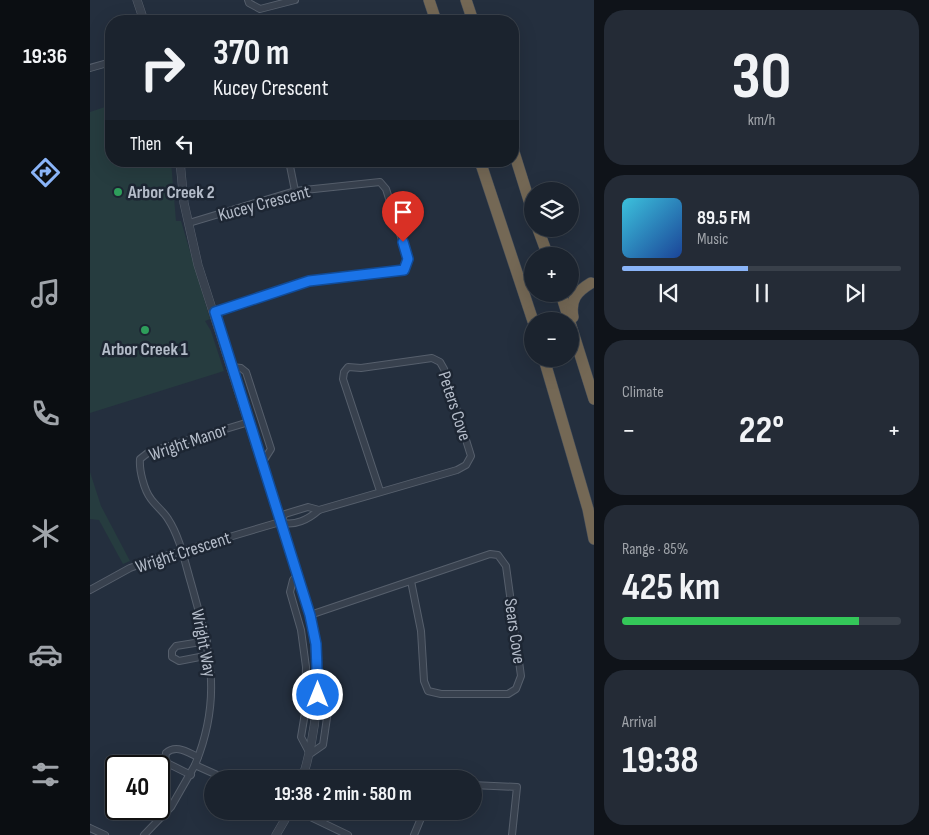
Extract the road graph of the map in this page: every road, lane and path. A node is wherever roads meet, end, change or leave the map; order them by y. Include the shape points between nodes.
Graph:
1 (137, 0) edge
2 (248, 0) edge
3 (295, 0) edge
4 (430, 0) edge
5 (466, 0) edge
6 (142, 15) edge
7 (434, 15) edge
8 (471, 15) edge
9 (105, 64) edge
10 (90, 68) edge
11 (181, 167) edge
12 (291, 167) edge
13 (482, 167) edge
14 (519, 167) edge
15 (524, 184) edge
16 (295, 191) junction
17 (189, 223) junction
18 (592, 282) edge
19 (215, 312) junction
20 (530, 312) edge
21 (572, 312) edge
22 (579, 347) edge
23 (232, 367) junction
24 (546, 367) edge
25 (594, 399) edge
26 (249, 422) junction
27 (262, 463) junction
28 (380, 491) junction
29 (319, 510) junction
30 (280, 522) junction
31 (594, 539) edge
32 (182, 551) junction
33 (298, 574) junction
34 (411, 581) junction
35 (90, 590) edge
36 (310, 615) junction
37 (207, 641) junction
38 (210, 655) junction
39 (318, 673) junction
40 (310, 754) junction
41 (198, 756) junction
42 (195, 765) junction
43 (206, 770) edge
44 (305, 770) edge
45 (191, 775) junction
46 (482, 785) edge
47 (285, 820) edge
48 (317, 820) edge
49 (420, 820) edge
50 (90, 828) edge
51 (105, 835) edge
52 (144, 835) edge
53 (276, 835) edge
54 (348, 835) edge
55 (414, 835) edge
56 (512, 835) edge

1 - 6 street
2 - 3 street via 260,10
4 - 7 highway
5 - 8 highway
9 - 10 street
11 - 17 street
12 - 16 street
13 - 20 highway
14 - 15 highway
16 - 17 street, Kucey Crescent
16 - 19 street, Kucey Crescent via 380,182 386,189 408,259 404,270 309,281
17 - 19 street via 198,265
18 - 21 highway via 577,293 572,301
19 - 23 street
22 - 25 highway
23 - 26 street
23 - 27 street via 246,372 266,432 271,449
24 - 31 highway via 579,475
26 - 27 street
26 - 32 street, Wright Manor via 149,452 140,459 149,497 169,520
27 - 30 street
28 - 28 street, Peters Cove via 457,470 466,465 470,456 444,369 432,358 348,367 344,372 343,379
28 - 29 street, Peters Cove
29 - 30 street, Peters Cove via 311,517 288,525
29 - 30 street, Peters Cove via 308,507 285,514
30 - 32 street, Wright Crescent
30 - 33 street
32 - 35 street, Wright Crescent via 130,568
32 - 37 street, Wright Way
33 - 36 street
33 - 40 street via 290,592 301,630 306,667 301,737
34 - 34 street, Sears Cove via 490,554 498,555 506,566 520,676 516,689 508,694 441,694 428,690 424,681 421,631
34 - 36 street, Sears Cove
36 - 39 street
37 - 38 street, Wright Way
37 - 38 street via 176,646 172,657 179,661
38 - 41 street, Wright Way via 211,706
39 - 40 street via 316,724
39 - 40 street via 328,684 329,704 323,745
40 - 44 street
41 - 42 street, Wright Way
41 - 45 street via 177,748 166,753 165,760 169,764
42 - 43 street
42 - 45 street
45 - 52 street via 171,807
46 - 56 street via 517,787
47 - 53 street
48 - 54 street
49 - 55 street
50 - 51 street

